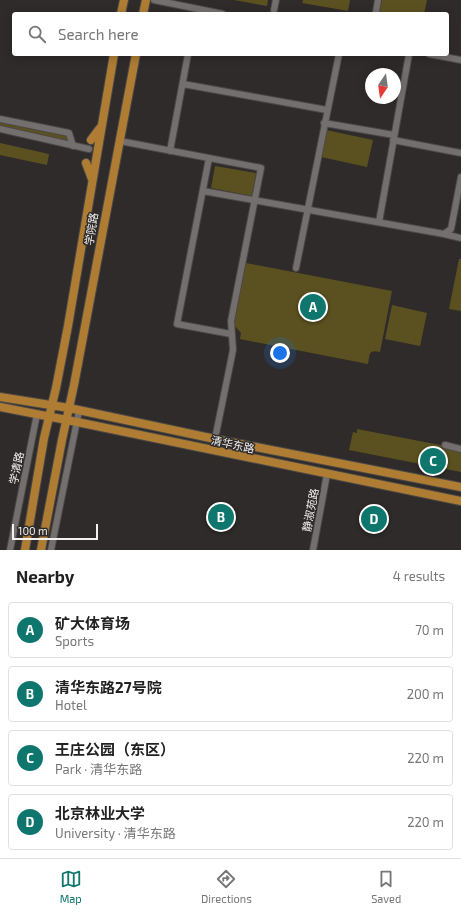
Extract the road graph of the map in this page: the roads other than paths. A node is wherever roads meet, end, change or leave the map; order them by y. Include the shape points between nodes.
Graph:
1 (124, 0) edge
2 (146, 0) edge
3 (154, 0) edge
4 (276, 0) edge
5 (378, 0) edge
6 (274, 10) dead end
7 (190, 11) edge
8 (121, 12) edge
9 (143, 12) edge
10 (201, 12) edge
11 (376, 12) dead end
12 (114, 56) edge
13 (136, 56) edge
14 (188, 56) edge
15 (339, 56) edge
16 (409, 56) edge
17 (440, 56) edge
18 (461, 60) edge
19 (183, 84) junction
20 (327, 110) junction
21 (0, 119) edge
22 (324, 122) junction
23 (102, 126) junction
24 (0, 129) edge
25 (394, 138) junction
26 (91, 140) dead end
27 (125, 142) dead end
28 (73, 146) junction
29 (89, 149) dead end
30 (170, 151) junction
31 (461, 153) edge
32 (209, 158) junction
33 (86, 163) dead end
34 (461, 177) edge
35 (92, 182) junction
36 (203, 191) junction
37 (254, 200) junction
38 (458, 206) edge
39 (308, 209) junction
40 (110, 221) dead end
41 (379, 222) junction
42 (444, 234) junction
43 (102, 238) junction
44 (461, 238) edge
45 (296, 268) dead end
46 (231, 334) junction
47 (0, 397) edge
48 (52, 406) junction
49 (0, 407) edge
50 (69, 408) junction
51 (79, 411) junction
52 (37, 414) junction
53 (49, 416) junction
54 (66, 420) junction
55 (76, 422) junction
56 (215, 439) junction
57 (445, 445) dead end
58 (461, 449) edge
59 (321, 460) junction
60 (338, 463) junction
61 (318, 473) junction
62 (331, 475) junction
63 (461, 487) edge
64 (461, 501) edge
65 (42, 548) edge
66 (10, 550) edge
67 (24, 550) edge
68 (51, 550) edge
69 (313, 550) edge

1 - 8 main road
2 - 9 main road
3 - 7 street
4 - 6 street
5 - 11 street
7 - 10 street
12 - 23 main road, 学院路
13 - 43 main road, 学院路
14 - 19 street
15 - 20 street
16 - 25 street
17 - 18 street
19 - 20 street
19 - 30 street
20 - 22 street
21 - 28 street via 69,133
22 - 25 street
22 - 39 street
23 - 26 main road
23 - 35 main road, 学院路
24 - 28 street
25 - 31 street
25 - 41 street
27 - 30 street
28 - 29 street
30 - 32 street
32 - 36 street
32 - 37 street via 261,168
33 - 35 main road
34 - 38 street
35 - 48 main road, 学院路
36 - 37 street
36 - 46 street via 177,324
37 - 39 street
37 - 46 street via 231,321
38 - 42 street via 451,229
39 - 41 street
39 - 45 street
40 - 43 main road
41 - 42 street
42 - 44 street
43 - 50 main road, 学院路
46 - 56 street via 233,350
47 - 48 main road, 清华东路
48 - 50 main road, 清华东路
48 - 53 main road, 学院路
49 - 52 main road, 清华东路
50 - 51 main road, 清华东路
50 - 54 main road, 学院路
51 - 55 street
51 - 56 main road, 清华东路
52 - 53 main road, 清华东路
52 - 66 street, 学清路
53 - 54 main road, 清华东路
53 - 67 main road, 学清路
54 - 55 main road, 清华东路
54 - 65 main road
55 - 61 main road, 清华东路
55 - 68 street
56 - 59 main road, 清华东路
57 - 58 street
59 - 60 main road, 清华东路
59 - 61 main road
60 - 62 main road
60 - 63 main road, 清华东路
61 - 62 main road, 清华东路
62 - 64 main road, 清华东路
62 - 69 street, 静淑苑路

